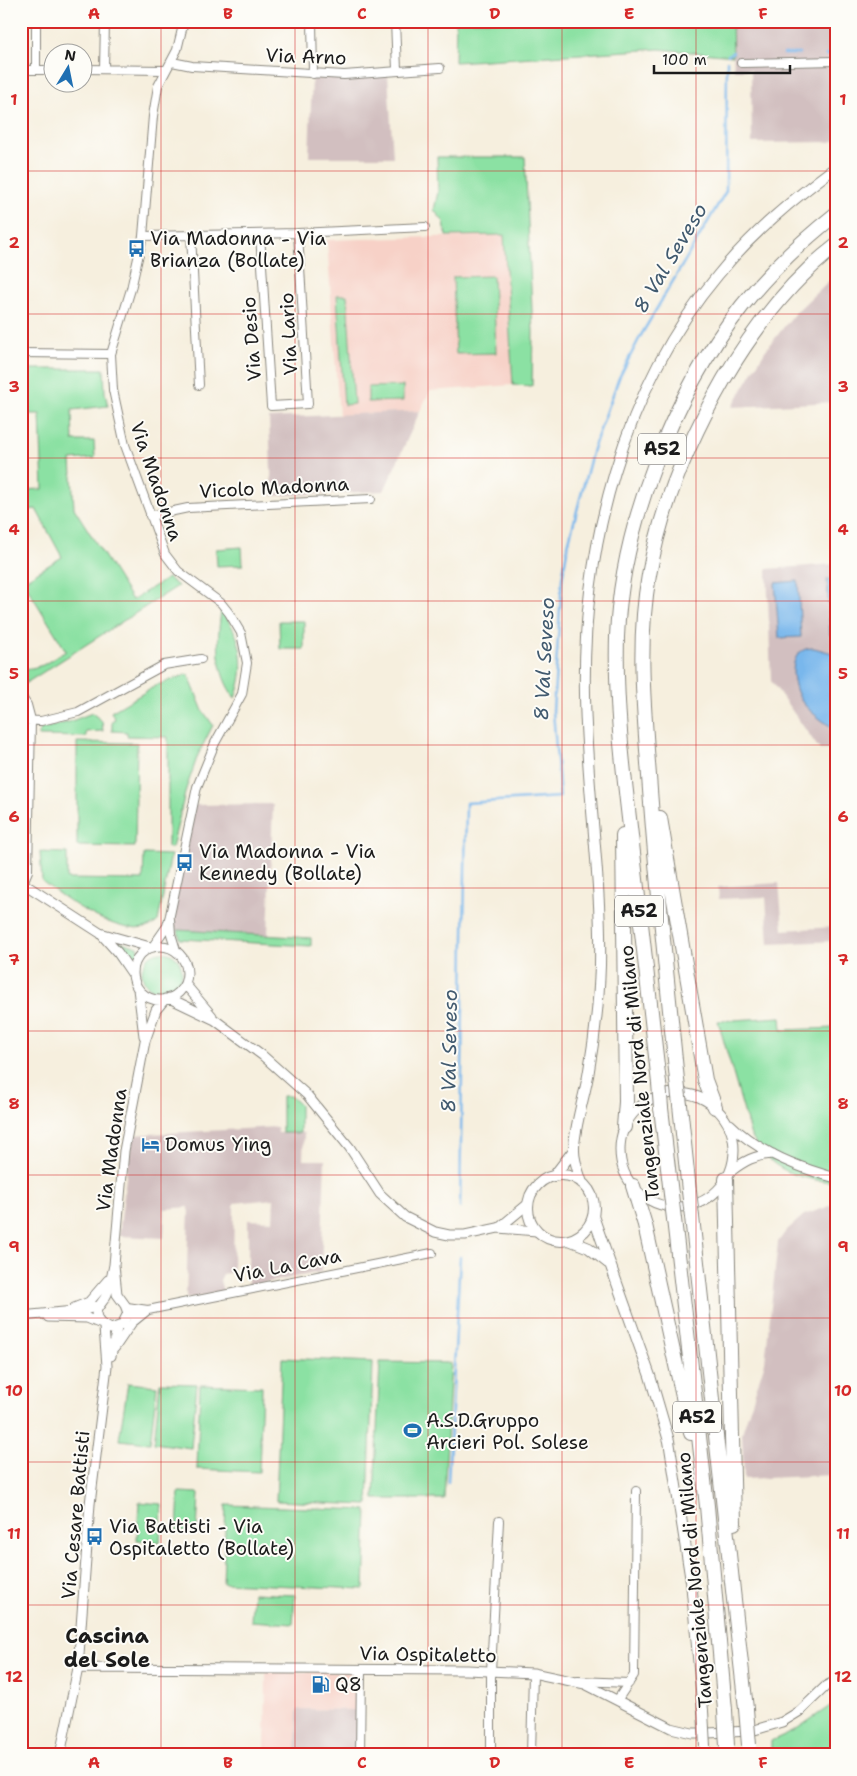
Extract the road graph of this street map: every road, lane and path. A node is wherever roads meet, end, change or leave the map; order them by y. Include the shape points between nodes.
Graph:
1 (36, 21) edge
2 (104, 21) edge
3 (184, 21) edge
4 (312, 21) edge
5 (395, 21) edge
6 (836, 60) edge
7 (172, 62) junction
8 (742, 64) dead end
9 (440, 68) dead end
10 (92, 69) edge
11 (104, 69) junction
12 (21, 70) edge
13 (36, 70) junction
14 (42, 70) edge
15 (166, 70) junction
16 (397, 70) junction
17 (313, 74) junction
18 (836, 167) edge
19 (836, 214) edge
20 (425, 227) dead end
21 (298, 233) junction
22 (260, 234) junction
23 (192, 235) junction
24 (143, 236) junction
25 (836, 246) edge
26 (21, 353) edge
27 (112, 354) junction
28 (199, 384) dead end
29 (308, 404) joint
30 (371, 499) dead end
31 (150, 516) junction
32 (201, 659) dead end
33 (21, 696) edge
34 (21, 720) edge
35 (30, 720) junction
36 (646, 736) junction
37 (620, 739) junction
38 (29, 846) junction
39 (21, 858) edge
40 (22, 883) edge
41 (170, 915) junction
42 (100, 934) junction
43 (151, 947) junction
44 (176, 950) junction
45 (133, 975) junction
46 (185, 984) junction
47 (138, 988) junction
48 (167, 999) junction
49 (216, 1020) junction
50 (145, 1041) junction
51 (715, 1107) junction
52 (726, 1120) junction
53 (624, 1127) junction
54 (574, 1150) junction
55 (776, 1154) junction
56 (554, 1176) junction
57 (728, 1176) junction
58 (836, 1178) edge
59 (582, 1183) junction
60 (633, 1186) junction
61 (528, 1204) junction
62 (593, 1216) junction
63 (498, 1228) junction
64 (537, 1231) junction
65 (569, 1240) junction
66 (432, 1253) dead end
67 (609, 1264) junction
68 (113, 1270) junction
69 (120, 1300) junction
70 (101, 1302) junction
71 (148, 1310) junction
72 (67, 1311) junction
73 (127, 1312) junction
74 (26, 1315) edge
75 (102, 1326) junction
76 (117, 1328) junction
77 (109, 1362) junction
78 (636, 1491) dead end
79 (707, 1506) junction
80 (499, 1521) dead end
81 (737, 1614) junction
82 (78, 1668) junction
83 (361, 1670) junction
84 (491, 1671) junction
85 (533, 1673) junction
86 (575, 1681) junction
87 (836, 1681) edge
88 (629, 1682) junction
89 (618, 1699) junction
90 (727, 1750) edge
91 (750, 1750) edge
92 (705, 1751) edge
93 (60, 1755) edge
94 (360, 1755) edge
95 (491, 1755) edge
96 (531, 1755) edge

1 - 13 street
2 - 11 street
3 - 7 street, Via Madonna
4 - 17 street
5 - 16 street
6 - 8 street
7 - 15 street, Via Madonna
7 - 17 street, Via Arno
9 - 16 street, Via Arno
10 - 11 street
11 - 15 street
12 - 13 street
13 - 14 street
15 - 24 street, Via Madonna via 158,86 153,116
16 - 17 street, Via Arno
18 - 54 main road via 794,198 753,236 685,319 656,368 622,455 609,500 595,568 585,665 600,967 592,1050
19 - 37 highway, Tangenziale Nord di Milano / A52 via 778,266 742,306 698,374 653,470 635,524 624,572 617,636
20 - 21 street
21 - 22 street
21 - 29 street, Via Lario
22 - 23 street
22 - 29 street, Via Desio via 272,406
23 - 24 street
23 - 28 street
24 - 27 street, Via Madonna
25 - 36 highway, Tangenziale Nord di Milano / A52 via 796,284 754,332 716,392 684,459 660,526 648,577 642,657
26 - 27 street
27 - 31 street, Via Madonna via 117,415
30 - 31 street, Vicolo Madonna via 188,508
31 - 41 street, Via Madonna via 170,562 221,603 236,623 244,642 247,663 242,694 212,750 197,787
32 - 35 street via 164,666 78,712 41,721
33 - 35 street via 27,704
34 - 35 street
35 - 38 street
36 - 51 highway via 705,1080
36 - 81 highway, Tangenziale Nord di Milano / A52, bridge via 677,1080
37 - 53 highway
37 - 79 highway, Tangenziale Nord di Milano / A52, bridge
38 - 39 street
38 - 40 street via 28,871
40 - 42 street
41 - 43 street, Via Madonna
41 - 44 street, Via Madonna
42 - 43 street
42 - 45 street
43 - 44 street via 164,946
43 - 45 street via 138,957
44 - 46 street via 187,966
45 - 47 street
46 - 48 street via 177,994
46 - 49 street
47 - 48 street via 153,999
47 - 50 street, Via Madonna
48 - 49 street
48 - 50 street, Via Madonna via 156,1010
49 - 63 street via 262,1054 307,1094 350,1148 380,1194 405,1217 435,1232 449,1235
50 - 68 street, Via Madonna via 124,1151
51 - 52 street
51 - 53 street via 693,1095 668,1093 644,1102
52 - 55 street via 740,1134
52 - 57 street via 734,1146
53 - 60 street via 620,1153 622,1167
54 - 56 main road
54 - 59 main road
55 - 57 street via 751,1158
55 - 58 street
56 - 59 main road via 572,1177
56 - 61 main road via 536,1186
57 - 60 street via 705,1199 686,1206 657,1203
57 - 81 highway
59 - 62 main road via 592,1198
60 - 79 highway via 645,1225
61 - 63 street
61 - 64 main road via 530,1221
62 - 65 main road via 584,1231
62 - 67 main road
63 - 64 street
64 - 65 main road via 552,1240
65 - 67 main road via 589,1248
66 - 71 street, Via La Cava
67 - 92 main road, bridge via 650,1376 674,1467 692,1581
68 - 69 street
68 - 70 street
68 - 72 street via 103,1288 89,1302
69 - 70 street via 111,1297
69 - 73 street
70 - 72 street via 85,1310
70 - 75 street via 96,1313
71 - 73 street, Via La Cava
71 - 77 street, Via Cesare Battisti via 120,1338
72 - 74 street
73 - 76 street via 124,1324
74 - 75 street via 87,1318
75 - 76 street
75 - 77 street, Via Cesare Battisti
76 - 77 street, Via Cesare Battisti
77 - 82 street, Via Cesare Battisti via 90,1504
78 - 88 street via 634,1675
79 - 90 highway, Tangenziale Nord di Milano / A52, bridge
80 - 84 street
81 - 91 highway, Tangenziale Nord di Milano / A52, bridge
82 - 83 street, Via Ospitaletto
82 - 93 street, Via Cesare Battisti
83 - 84 street, Via Ospitaletto
83 - 94 street
84 - 85 street, Via Ospitaletto
84 - 95 street
85 - 86 street, Via Ospitaletto
85 - 96 street
86 - 88 street
86 - 89 street, Via Ospitaletto
87 - 89 street, Via Ospitaletto via 826,1686 796,1714 766,1728 737,1732 692,1733 662,1724
88 - 89 street

